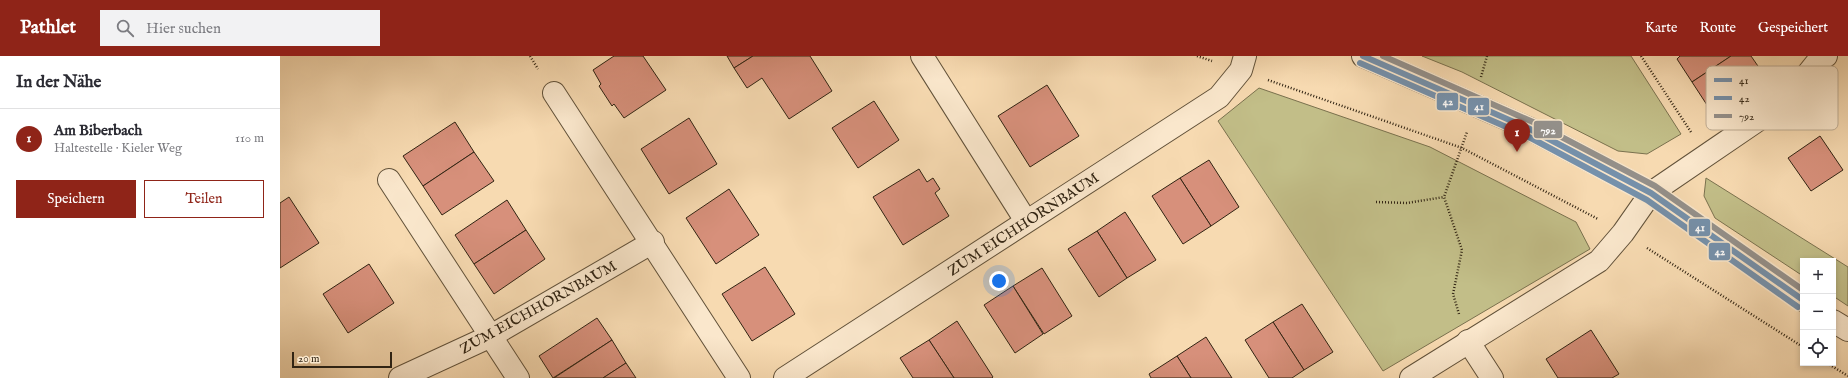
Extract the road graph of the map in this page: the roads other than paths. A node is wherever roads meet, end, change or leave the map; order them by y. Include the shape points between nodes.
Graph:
1 (922, 56) edge
2 (1363, 56) edge
3 (1826, 56) edge
4 (1243, 63) edge
5 (1814, 66) edge
6 (554, 92) dead end
7 (1743, 130) edge
8 (389, 180) dead end
9 (1651, 193) junction
10 (1026, 221) junction
11 (653, 242) junction
12 (1800, 298) edge
13 (1836, 323) edge
14 (1848, 330) edge
15 (491, 336) junction
16 (1468, 341) junction
17 (400, 378) edge
18 (518, 378) edge
19 (739, 378) edge
20 (785, 378) edge
21 (1411, 378) edge
22 (1492, 378) edge

1 - 10 street
2 - 9 street via 1530,129
3 - 5 street
4 - 10 street, ZUM EICHHORNBAUM via 1219,97
6 - 11 street
7 - 9 street
8 - 15 street
9 - 12 street
9 - 16 street via 1599,261
10 - 20 street, ZUM EICHHORNBAUM
11 - 15 street, ZUM EICHHORNBAUM
11 - 19 street
13 - 14 street
15 - 17 street, ZUM EICHHORNBAUM
15 - 18 street
16 - 21 street
16 - 22 street

